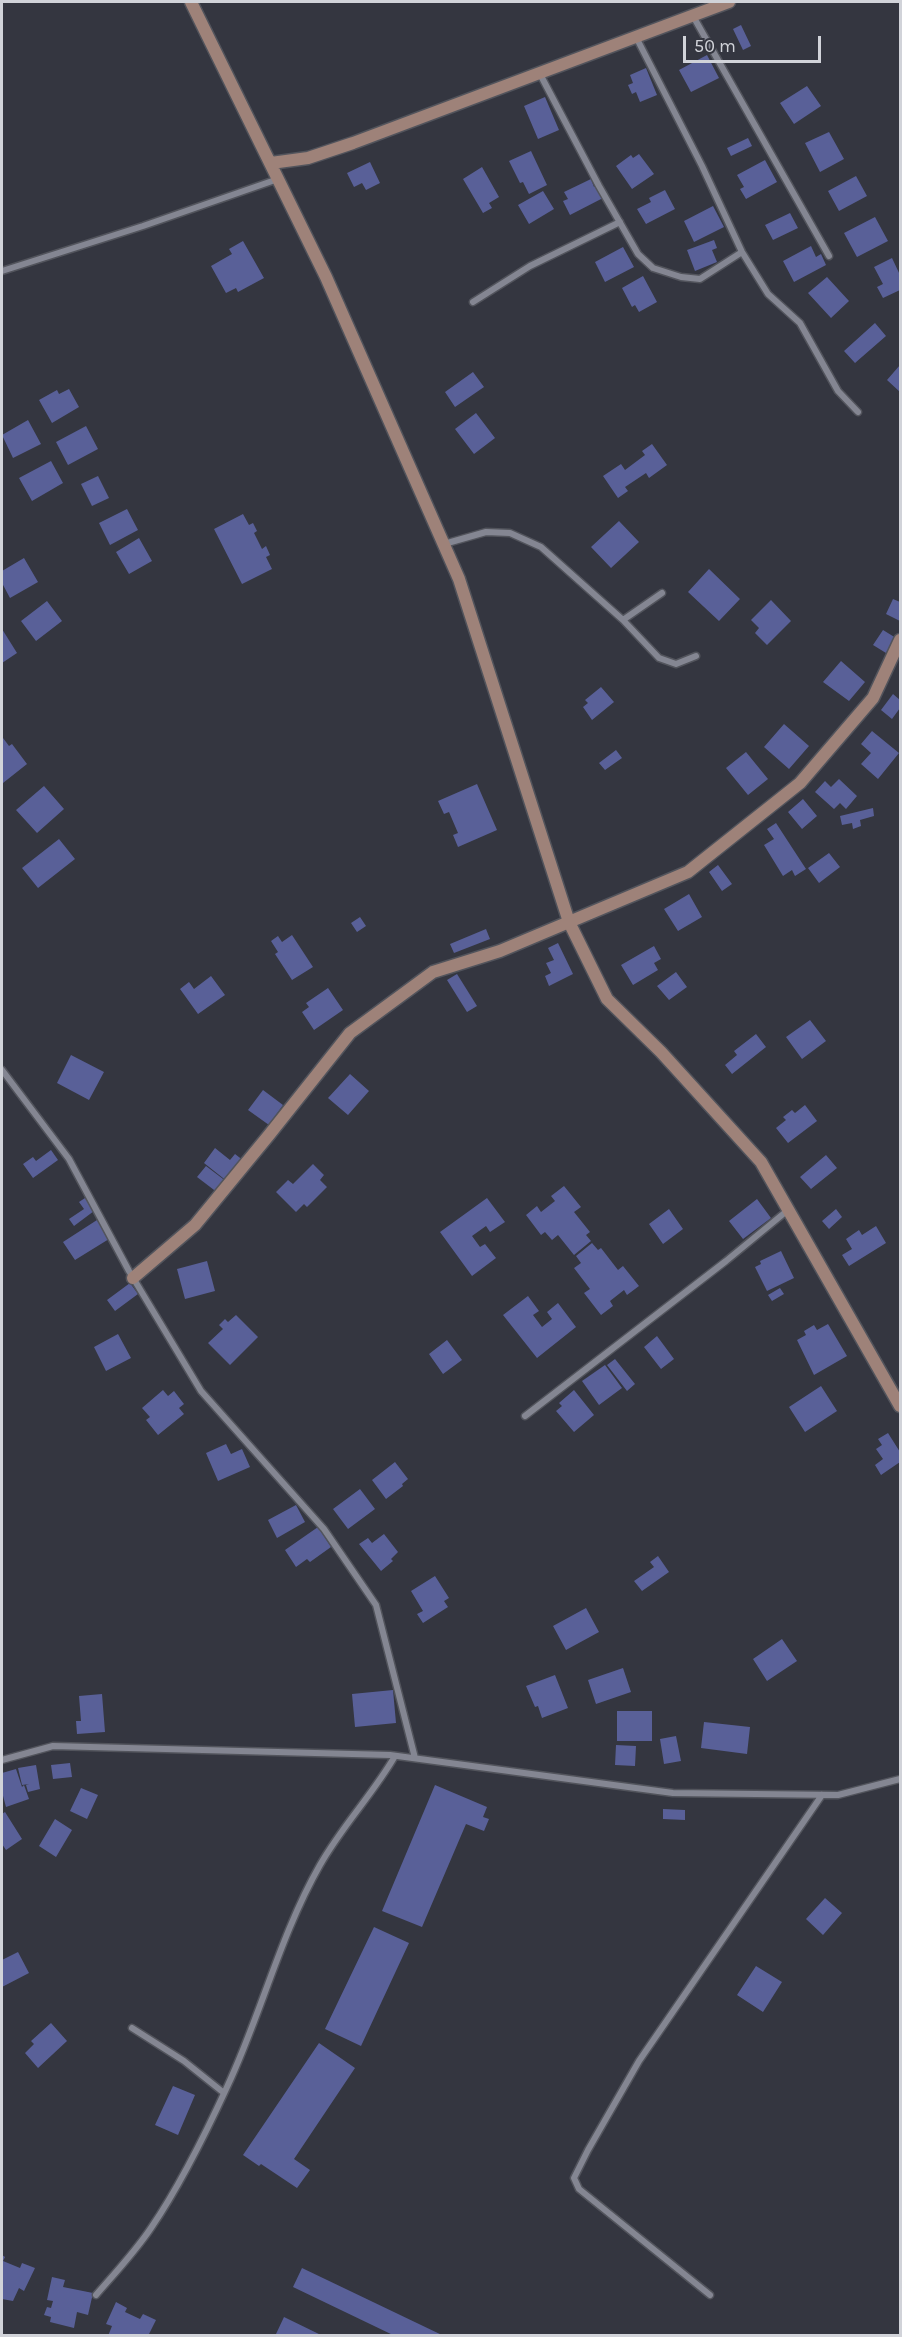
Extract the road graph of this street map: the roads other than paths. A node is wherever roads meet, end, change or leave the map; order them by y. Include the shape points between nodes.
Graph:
1 (191, 2) edge
2 (729, 2) edge
3 (693, 15) junction
4 (636, 37) junction
5 (540, 74) junction
6 (271, 163) junction
7 (278, 179) junction
8 (620, 222) junction
9 (742, 252) junction
10 (828, 256) dead end
11 (2, 271) edge
12 (473, 302) dead end
13 (858, 412) dead end
14 (444, 544) junction
15 (662, 593) dead end
16 (623, 620) junction
17 (900, 640) edge
18 (696, 656) dead end
19 (569, 922) junction
20 (2, 1070) edge
21 (788, 1210) junction
22 (133, 1278) junction
23 (900, 1406) edge
24 (525, 1416) dead end
25 (395, 1756) junction
26 (415, 1758) junction
27 (2, 1760) edge
28 (900, 1779) edge
29 (822, 1795) junction
30 (132, 2028) dead end
31 (224, 2093) junction
32 (96, 2295) dead end
33 (710, 2295) dead end

1 - 6 street
2 - 3 street
3 - 4 street
3 - 10 street
4 - 5 street
4 - 9 street
5 - 6 street via 308,158
5 - 8 street
6 - 7 street
7 - 11 street
7 - 14 street via 326,277
8 - 9 street via 639,254 653,268 681,277 700,279
8 - 12 street via 530,266
9 - 13 street via 768,294 800,323 838,391
14 - 16 street via 486,532 510,533 541,548
14 - 19 street via 459,579
15 - 16 street
16 - 18 street via 659,658 676,664
17 - 19 street via 873,698 800,783 688,872
19 - 21 street via 607,999 761,1162
19 - 22 street via 500,951 433,972 350,1033 195,1225
20 - 22 street via 69,1160
21 - 23 street
21 - 24 street
22 - 26 street via 201,1391 324,1528 376,1605
25 - 26 street
25 - 27 street via 53,1746
25 - 31 street via 320,1865 279,1953
26 - 29 street via 673,1793
28 - 29 street via 838,1795
29 - 33 street via 639,2061 574,2178 579,2189
30 - 31 street via 184,2061
31 - 32 street via 182,2177 151,2228

